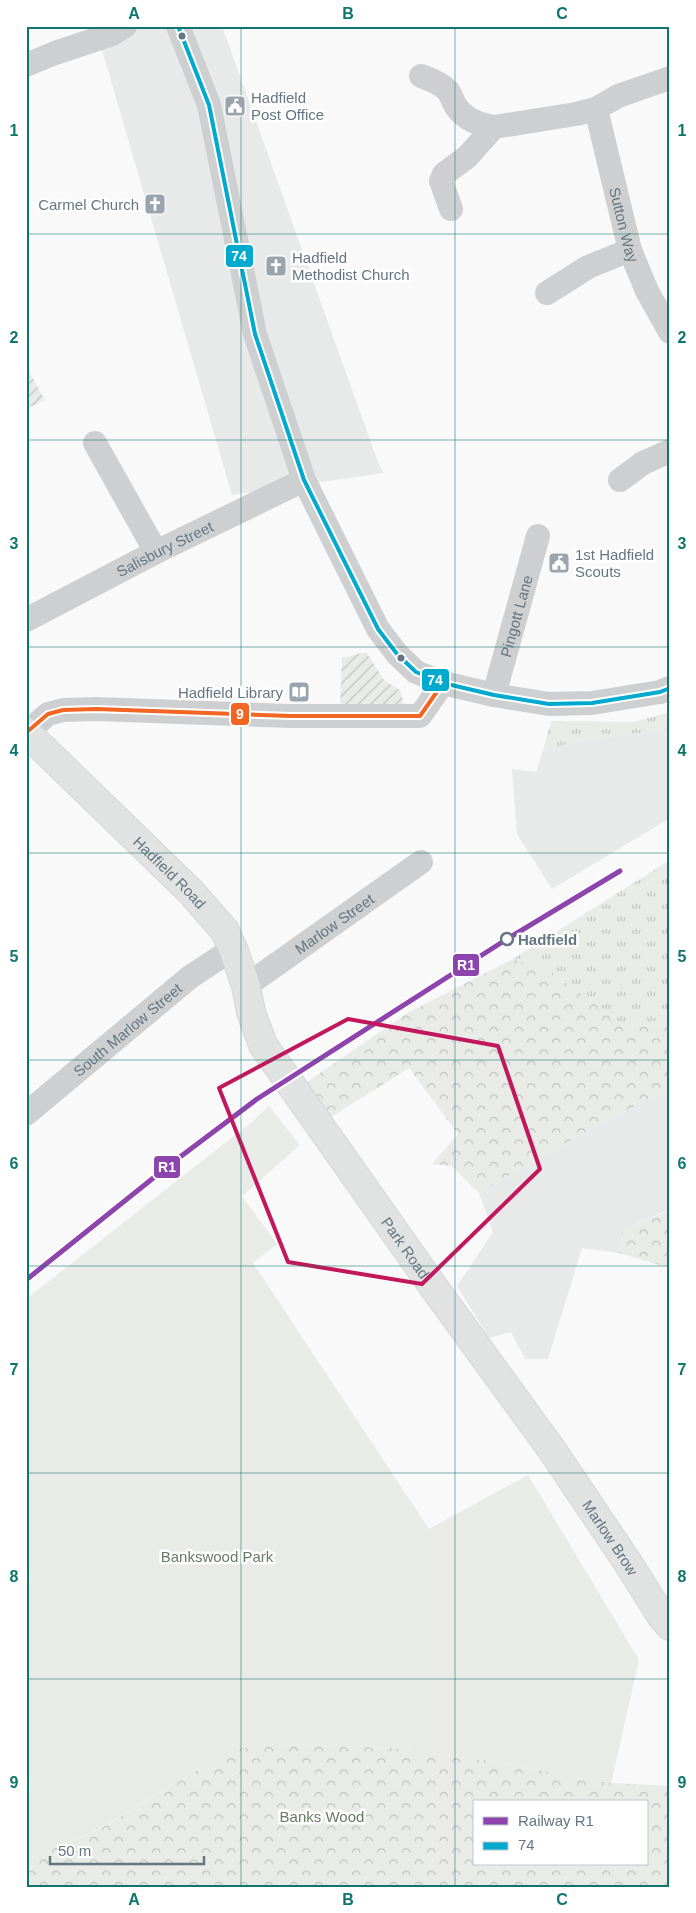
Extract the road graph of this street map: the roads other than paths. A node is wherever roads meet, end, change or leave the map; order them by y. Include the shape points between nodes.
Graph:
1 (126, 26) edge
2 (178, 26) edge
3 (26, 65) edge
4 (421, 76) dead end
5 (668, 83) edge
6 (596, 109) junction
7 (494, 127) junction
8 (451, 209) dead end
9 (630, 250) junction
10 (547, 293) dead end
11 (670, 332) edge
12 (95, 443) dead end
13 (670, 451) edge
14 (304, 480) junction
15 (620, 480) dead end
16 (538, 536) dead end
17 (156, 552) junction
18 (26, 620) edge
19 (443, 683) junction
20 (670, 688) edge
21 (494, 695) junction
22 (28, 735) edge
23 (421, 862) dead end
24 (234, 951) junction
25 (246, 986) junction
26 (263, 1045) joint
27 (26, 1114) edge
28 (552, 1450) joint
29 (670, 1626) edge

1 - 3 street
2 - 14 street via 209,105 255,334
4 - 7 street via 434,80 447,91 466,118
5 - 6 street via 618,96
6 - 7 street
6 - 9 street, Sutton Way
7 - 8 street via 467,157 444,174 442,181
9 - 10 street via 588,267
9 - 11 street, Sutton Way via 647,291
12 - 17 street
13 - 15 street via 643,463
14 - 17 street, Salisbury Street
14 - 19 street via 378,629 416,672
16 - 21 street, Pingott Lane
17 - 18 street, Salisbury Street
19 - 21 street
19 - 22 street via 420,716 63,710 48,714
20 - 21 street via 592,703 549,704
22 - 24 street, Hadfield Road via 190,891 225,931
23 - 25 street, Marlow Street
24 - 25 street, Hadfield Road
24 - 27 street, South Marlow Street via 190,977
25 - 26 street, Hadfield Road
26 - 28 street, Park Road
28 - 29 street, Marlow Brow

